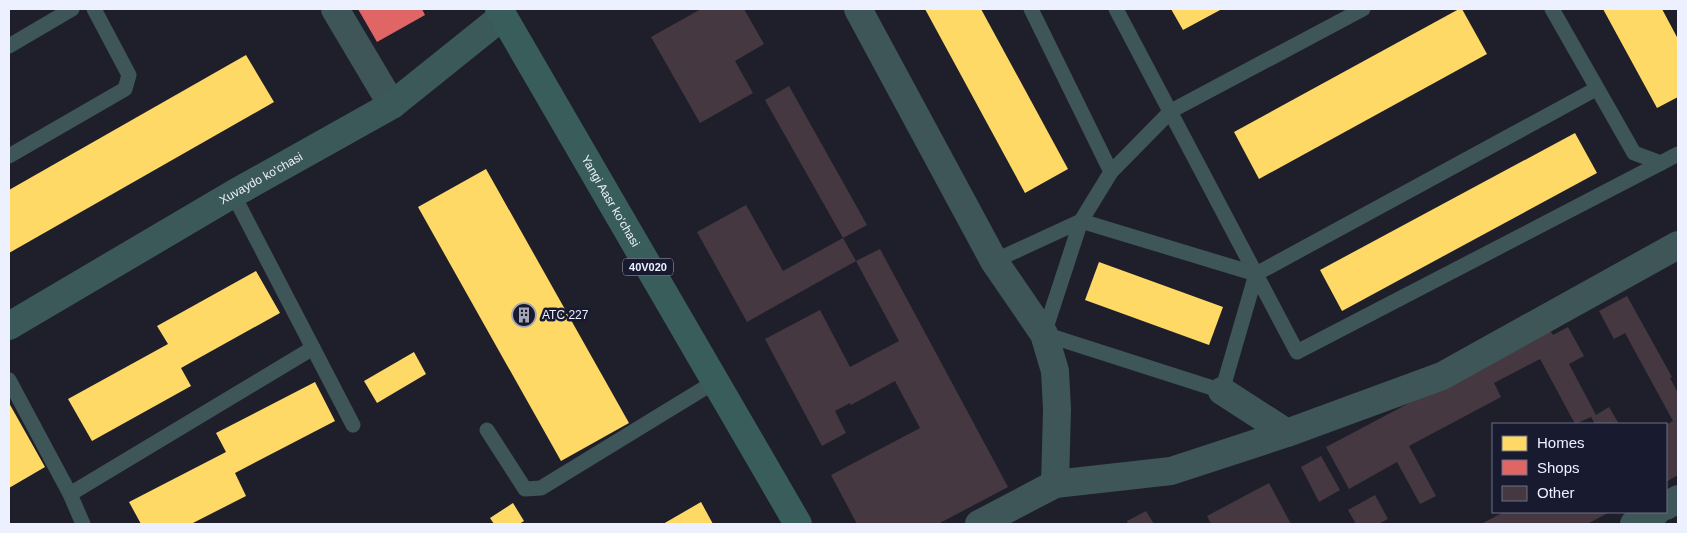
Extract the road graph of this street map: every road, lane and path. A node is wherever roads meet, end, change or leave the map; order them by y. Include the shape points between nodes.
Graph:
1 (72, 9) edge
2 (94, 9) edge
3 (335, 9) edge
4 (858, 9) edge
5 (1031, 9) edge
6 (1116, 9) edge
7 (1363, 9) edge
8 (1552, 9) edge
9 (502, 11) edge
10 (9, 46) edge
11 (1596, 89) junction
12 (392, 104) junction
13 (1171, 111) junction
14 (1678, 154) edge
15 (9, 156) edge
16 (1661, 163) junction
17 (1112, 172) junction
18 (233, 194) junction
19 (1081, 221) junction
20 (1678, 245) edge
21 (994, 262) junction
22 (1256, 274) junction
23 (9, 326) edge
24 (1044, 334) junction
25 (313, 348) junction
26 (9, 380) edge
27 (716, 381) junction
28 (1222, 392) junction
29 (353, 425) dead end
30 (487, 430) dead end
31 (1287, 433) junction
32 (1055, 484) junction
33 (70, 494) junction
34 (1678, 499) edge
35 (1667, 505) edge
36 (1654, 513) edge
37 (83, 524) edge
38 (798, 524) edge
39 (979, 524) edge
40 (1634, 524) edge

1 - 10 lane
2 - 15 lane via 129,75 125,89
3 - 12 street
4 - 21 street
5 - 17 lane
6 - 13 lane
7 - 13 lane
8 - 11 lane
9 - 12 street, Xuvaydo ko'chasi
9 - 27 main road, Yangi Aasr ko'chasi / 40V020
11 - 16 lane via 1634,153
11 - 22 lane
12 - 18 street, Xuvaydo ko'chasi
13 - 17 lane
13 - 22 lane
14 - 16 lane
16 - 22 lane via 1297,352
17 - 19 lane
18 - 23 street, Xuvaydo ko'chasi
18 - 25 lane
19 - 21 lane
19 - 22 lane
19 - 24 lane
20 - 31 street via 1442,376
21 - 24 street
22 - 28 lane
24 - 28 lane
24 - 32 street via 1054,371 1057,408
25 - 29 lane
25 - 33 lane
26 - 33 lane
27 - 30 lane via 541,488 525,489
27 - 38 main road, Yangi Aasr ko'chasi / 40V020
28 - 31 street
31 - 32 street via 1171,471
32 - 39 street
33 - 37 lane
34 - 35 street
36 - 40 street

